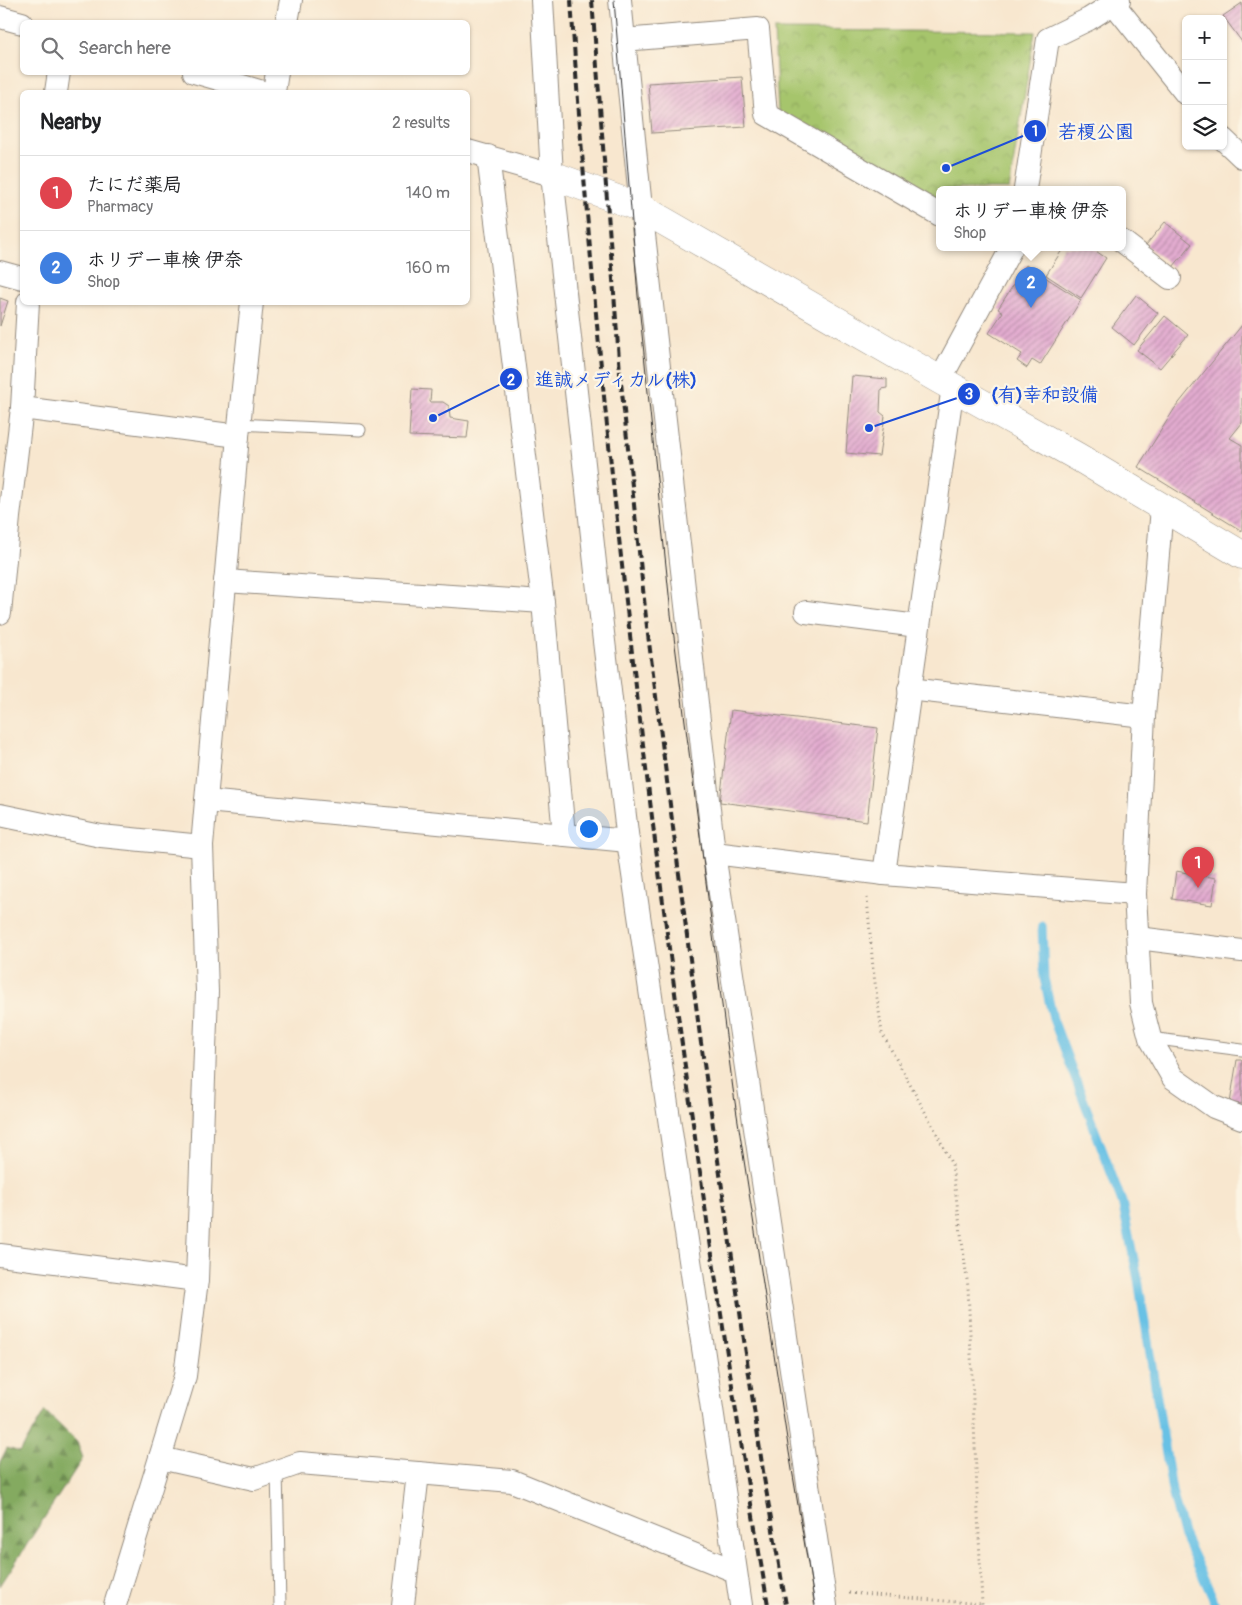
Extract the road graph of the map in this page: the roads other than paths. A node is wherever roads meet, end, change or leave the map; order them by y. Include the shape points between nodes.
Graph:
1 (291, 0) edge
2 (542, 0) edge
3 (620, 0) edge
4 (1117, 2) edge
5 (1087, 9) edge
6 (0, 17) edge
7 (287, 20) edge
8 (20, 22) edge
9 (623, 40) junction
10 (59, 75) edge
11 (204, 75) edge
12 (277, 75) edge
13 (1182, 89) edge
14 (56, 90) edge
15 (256, 90) edge
16 (274, 90) edge
17 (1227, 143) edge
18 (478, 154) edge
19 (1242, 157) edge
20 (552, 175) junction
21 (1026, 186) edge
22 (641, 208) junction
23 (936, 212) edge
24 (1126, 244) edge
25 (1005, 251) edge
26 (0, 272) edge
27 (20, 277) edge
28 (1170, 278) dead end
29 (28, 305) edge
30 (252, 305) edge
31 (947, 383) junction
32 (22, 408) junction
33 (238, 430) junction
34 (360, 430) dead end
35 (1162, 508) junction
36 (4, 516) edge
37 (1242, 556) edge
38 (225, 581) junction
39 (543, 602) junction
40 (806, 612) dead end
41 (0, 613) edge
42 (918, 626) junction
43 (909, 689) junction
44 (1144, 716) junction
45 (206, 801) junction
46 (0, 815) edge
47 (564, 835) junction
48 (628, 840) junction
49 (202, 846) junction
50 (714, 853) junction
51 (875, 873) junction
52 (1135, 894) junction
53 (1138, 938) junction
54 (1242, 952) edge
55 (1150, 1038) junction
56 (1242, 1050) edge
57 (1242, 1118) edge
58 (0, 1255) edge
59 (197, 1280) junction
60 (160, 1458) junction
61 (277, 1471) junction
62 (418, 1473) junction
63 (735, 1571) junction
64 (825, 1598) edge
65 (115, 1605) edge
66 (280, 1605) edge
67 (403, 1605) edge
68 (741, 1605) edge

1 - 7 street
2 - 20 street
3 - 9 street
4 - 5 street
4 - 13 street
5 - 21 street via 1048,39
6 - 8 street
9 - 22 street
9 - 23 street via 758,29 766,114
10 - 14 street
11 - 15 street
12 - 16 street
17 - 19 street
18 - 20 street
18 - 39 street
20 - 22 street
20 - 48 street
22 - 31 street
22 - 50 street
24 - 28 street
25 - 31 street
26 - 27 street
29 - 32 street
30 - 33 street
31 - 35 street
31 - 42 street
32 - 33 street
32 - 36 street
33 - 34 lane
33 - 38 street
35 - 37 street
35 - 44 street
36 - 41 street
38 - 39 street
38 - 45 street
39 - 47 street
40 - 42 street
42 - 43 street
43 - 44 street
43 - 51 street
44 - 52 street
45 - 47 street
45 - 49 street
46 - 49 street via 101,836
47 - 48 street
48 - 63 street
49 - 59 street via 207,992
50 - 51 street
50 - 64 street
51 - 52 street
52 - 53 street
53 - 54 street
53 - 55 street via 1141,1003
55 - 56 lane
55 - 57 street via 1173,1078 1214,1107
58 - 59 street
59 - 60 street via 185,1376
60 - 61 street via 254,1479
60 - 65 street
61 - 62 street via 300,1463
61 - 66 lane
62 - 63 street via 512,1481
62 - 67 street
63 - 68 street

